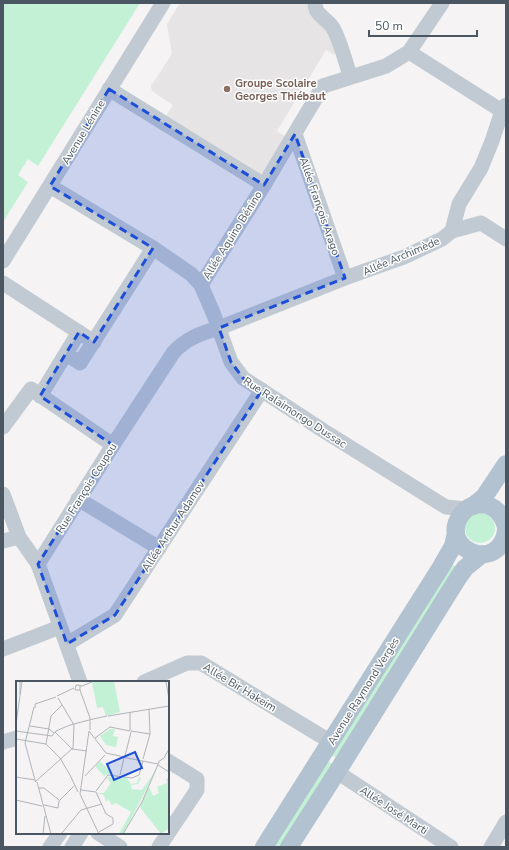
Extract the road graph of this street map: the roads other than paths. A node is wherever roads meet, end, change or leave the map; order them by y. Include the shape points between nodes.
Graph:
1 (163, 3) edge
2 (315, 3) edge
3 (442, 3) edge
4 (409, 52) junction
5 (350, 76) junction
6 (109, 89) junction
7 (504, 108) edge
8 (295, 134) junction
9 (264, 185) junction
10 (50, 186) junction
11 (452, 231) junction
12 (506, 239) edge
13 (153, 248) junction
14 (3, 261) edge
15 (345, 278) junction
16 (3, 283) edge
17 (201, 285) junction
18 (219, 328) junction
19 (79, 332) junction
20 (94, 342) junction
21 (66, 354) junction
22 (262, 390) junction
23 (40, 396) junction
24 (3, 426) edge
25 (113, 445) junction
26 (506, 464) edge
27 (3, 494) edge
28 (78, 500) junction
29 (446, 507) junction
30 (470, 507) junction
31 (456, 531) junction
32 (502, 536) edge
33 (19, 537) junction
34 (3, 541) edge
35 (159, 548) junction
36 (38, 564) junction
37 (60, 627) junction
38 (67, 644) junction
39 (3, 649) edge
40 (80, 681) edge
41 (146, 681) edge
42 (16, 738) edge
43 (3, 742) edge
44 (331, 742) junction
45 (169, 762) edge
46 (337, 772) junction
47 (506, 822) edge
48 (169, 832) edge
49 (59, 834) edge
50 (80, 834) edge
51 (100, 834) edge
52 (168, 834) edge
53 (50, 847) edge
54 (72, 847) edge
55 (120, 847) edge
56 (159, 847) edge
57 (264, 847) edge
58 (289, 847) edge
59 (450, 847) edge
60 (491, 847) edge

1 - 6 street, Avenue Lénine
2 - 5 street via 320,17 333,27
3 - 4 street
4 - 5 street via 386,66
4 - 7 street
5 - 8 street, Allée Aquino Bénino via 323,86
6 - 9 street
6 - 10 street, Avenue Lénine
7 - 11 street, Allée Archimède via 481,168 459,204
8 - 9 street, Allée Aquino Bénino
8 - 15 street, Allée François Arago
9 - 17 street, Allée Aquino Bénino
10 - 13 street, Rue Ralaimongo Dussac
10 - 14 street, Avenue Lénine
11 - 12 street via 481,223
11 - 15 street, Allée Archimède via 442,239 404,257
13 - 17 street, Rue Ralaimongo Dussac via 191,274
13 - 20 street
15 - 18 street, Allée Archimède
16 - 19 street
17 - 18 street, Rue Ralaimongo Dussac
18 - 22 street, Rue Ralaimongo Dussac via 237,372
18 - 25 street, Rue François Coupou via 194,336 179,346
19 - 20 street
19 - 21 street
20 - 21 street via 80,363
21 - 23 street
22 - 29 street, Rue Ralaimongo Dussac
22 - 35 street, Allée Arthur Adamov
23 - 24 street via 31,389
23 - 25 street
25 - 28 street, Rue François Coupou
26 - 30 main road via 487,492
27 - 33 street
28 - 35 street
28 - 36 street, Rue François Coupou
29 - 30 street
29 - 31 street
30 - 31 main road via 457,521
30 - 32 main road via 488,505 501,513
31 - 32 main road via 462,546 474,554
31 - 44 main road, Avenue Raymond Vergès via 453,546 444,562
32 - 46 main road, Avenue Raymond Vergès via 465,568 458,578
33 - 34 street
33 - 36 street
35 - 38 street, Allée Arthur Adamov via 115,615
36 - 37 street
37 - 38 street
37 - 39 street
38 - 40 street
41 - 44 street, Allée Bir Hakeim via 187,663 201,663
42 - 43 street
44 - 57 main road, Avenue Raymond Vergès
45 - 48 street via 197,779 197,790
46 - 58 main road, Avenue Raymond Vergès
46 - 59 street, Allée José Marti
47 - 60 street
49 - 53 street
50 - 54 street
51 - 55 street
52 - 56 street

